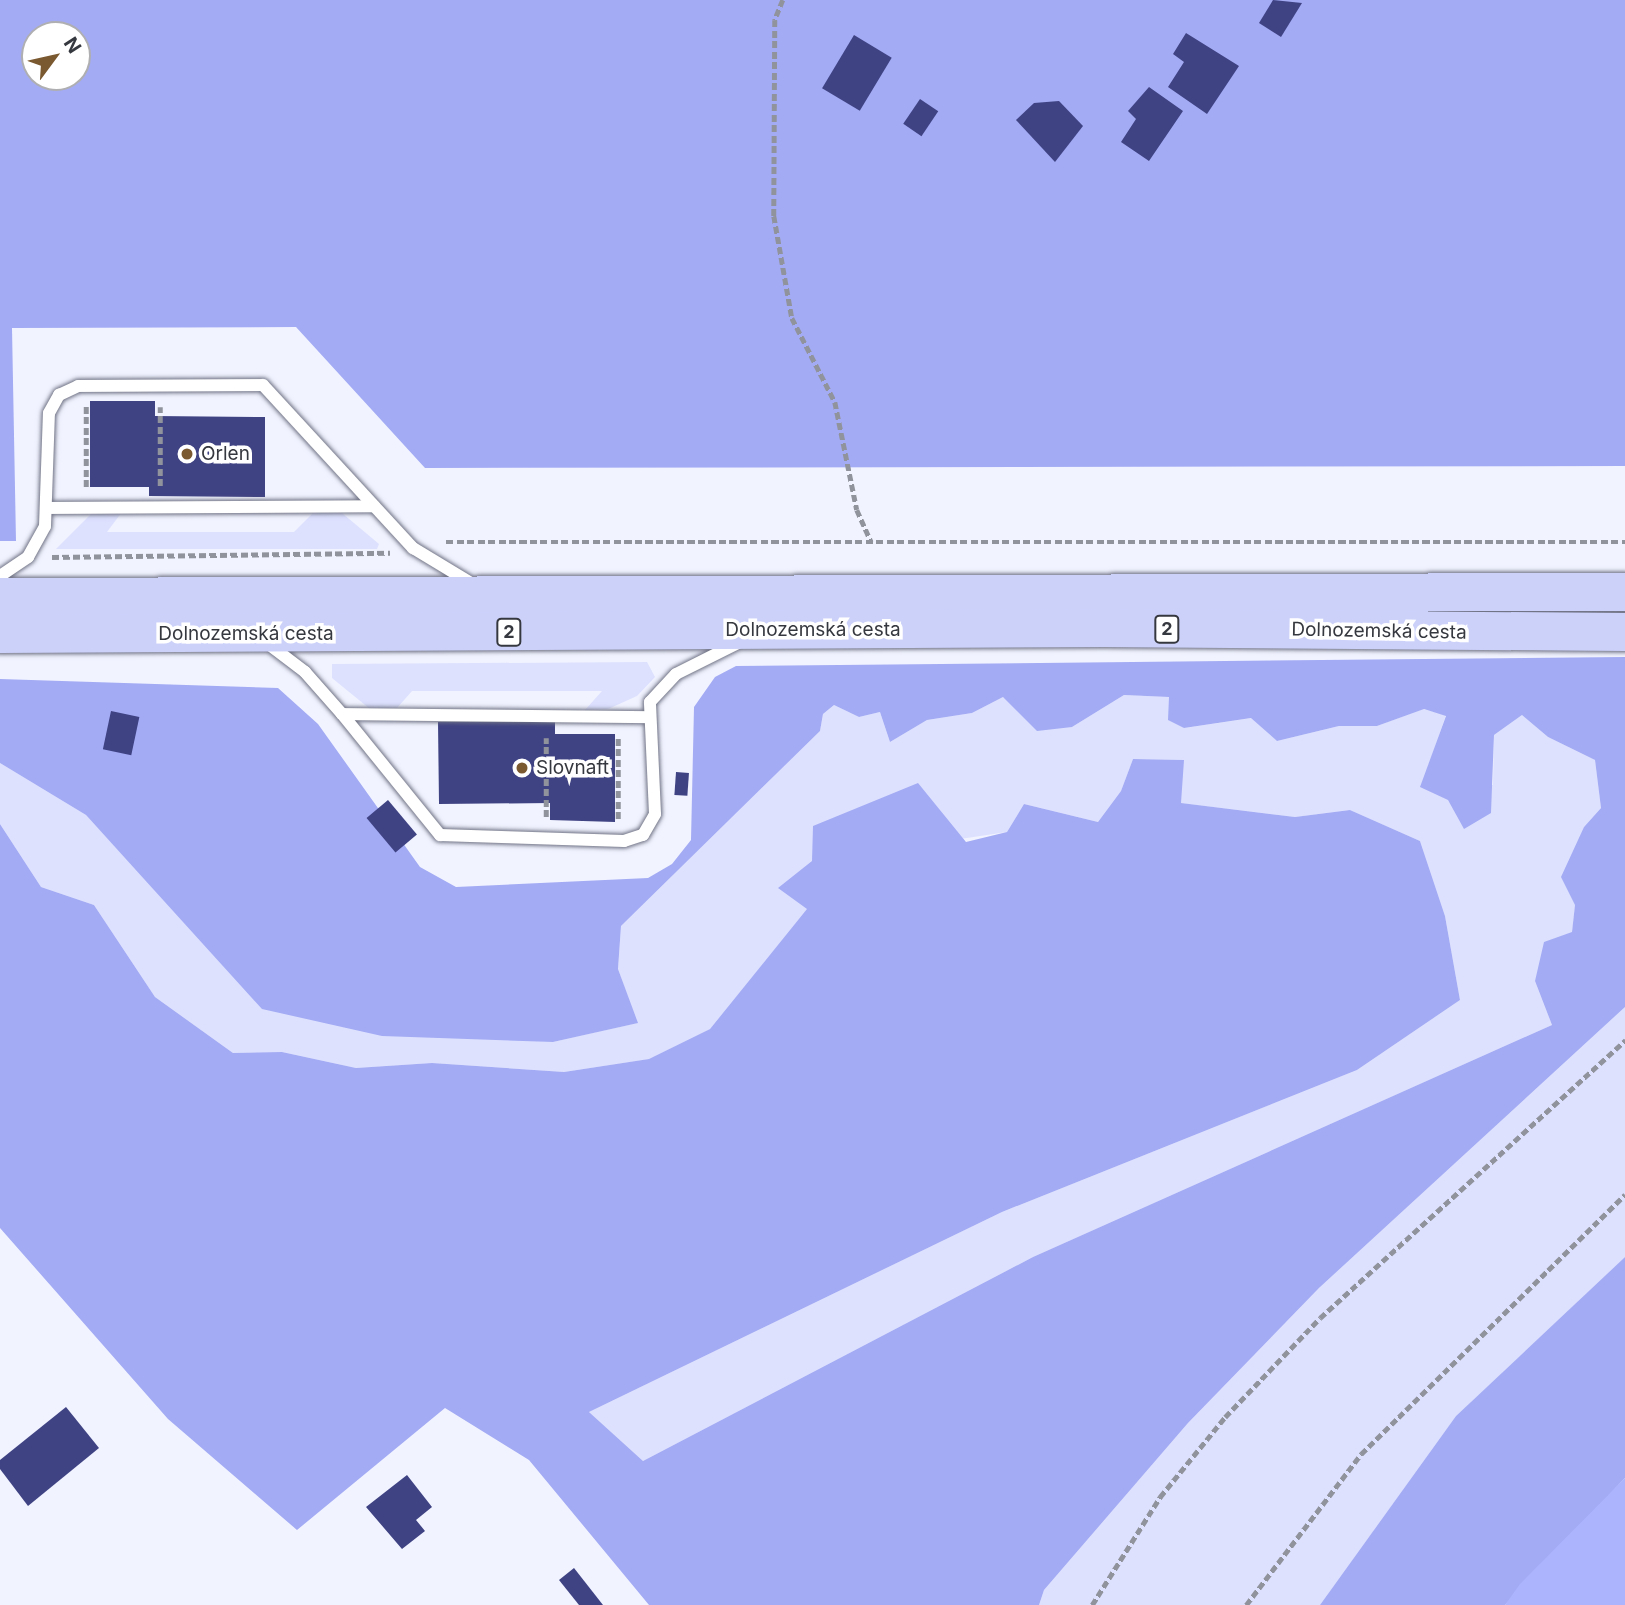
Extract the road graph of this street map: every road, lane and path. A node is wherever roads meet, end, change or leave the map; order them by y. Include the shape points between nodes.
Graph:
1 (783, 0) edge
2 (161, 385) junction
3 (86, 398) dead end
4 (86, 489) dead end
5 (374, 506) junction
6 (160, 507) junction
7 (46, 508) junction
8 (871, 542) junction
9 (1625, 542) edge
10 (413, 548) junction
11 (28, 557) junction
12 (0, 576) edge
13 (1625, 592) edge
14 (487, 595) junction
15 (0, 597) edge
16 (763, 631) junction
17 (1625, 632) edge
18 (0, 634) edge
19 (256, 634) junction
20 (342, 714) junction
21 (546, 716) junction
22 (649, 717) junction
23 (618, 732) dead end
24 (546, 840) junction
25 (617, 841) junction
26 (1625, 1040) edge
27 (1625, 1195) edge
28 (1092, 1605) edge
29 (1246, 1605) edge

1 - 8 path via 775,20 774,216 792,318 835,402 857,510
2 - 5 lane via 263,384
2 - 6 path
2 - 7 lane via 78,386 59,395 49,413
3 - 4 path
5 - 6 lane
5 - 10 lane
6 - 7 lane
7 - 11 lane via 45,526
8 - 9 path
8 - 10 path via 451,541
10 - 11 path via 377,555
10 - 14 lane via 453,568
11 - 12 lane
13 - 14 main road, Dolnozemská cesta / 2
14 - 15 main road, Dolnozemská cesta / 2
16 - 17 main road, Dolnozemská cesta / 2
16 - 19 main road, Dolnozemská cesta / 2
16 - 22 lane via 676,674 650,702
18 - 19 main road, Dolnozemská cesta / 2
19 - 20 lane via 304,672
20 - 21 lane
20 - 24 lane via 440,835
21 - 22 lane
21 - 24 path
22 - 25 lane via 655,814 643,835
23 - 25 path
24 - 25 lane
26 - 28 path via 1320,1318 1225,1417 1160,1497
27 - 29 path via 1361,1454

